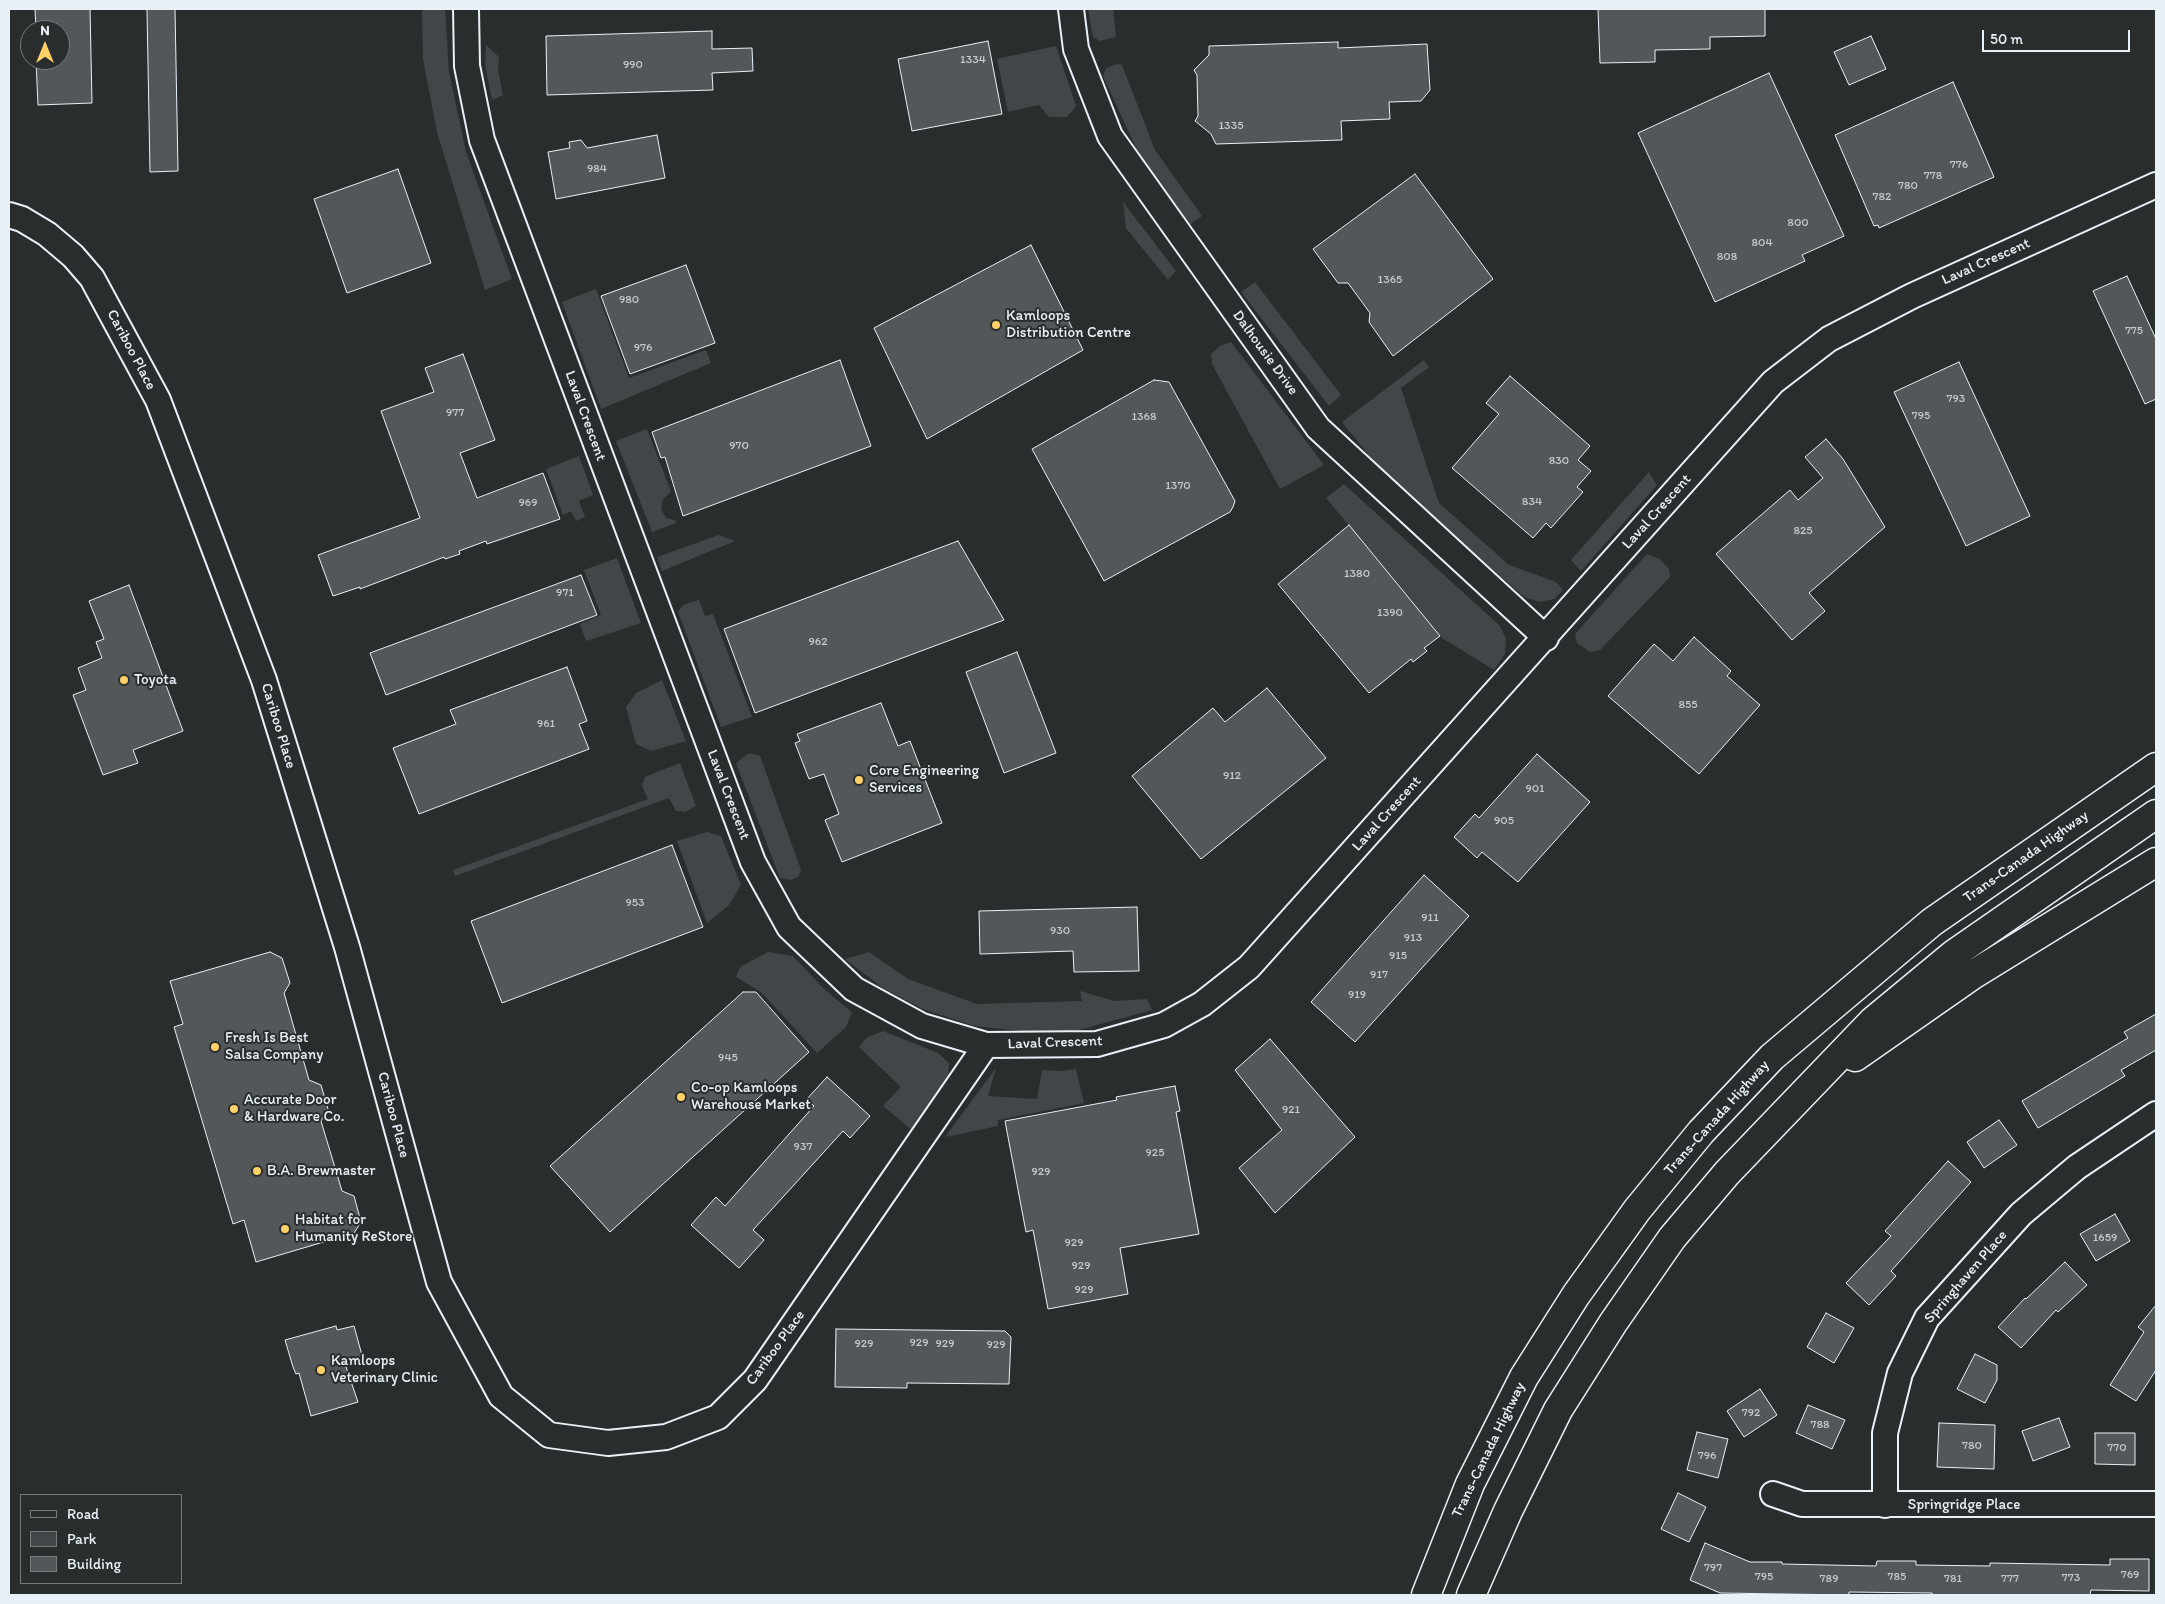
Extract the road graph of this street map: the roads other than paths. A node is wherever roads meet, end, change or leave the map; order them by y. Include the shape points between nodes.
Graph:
1 (466, 9) edge
2 (1071, 9) edge
3 (2156, 185) edge
4 (9, 215) edge
5 (1546, 638) junction
6 (2156, 767) edge
7 (2156, 814) edge
8 (2156, 862) edge
9 (986, 1045) junction
10 (1801, 1094) junction
11 (2156, 1114) edge
12 (1773, 1494) dead end
13 (2156, 1504) edge
14 (1885, 1505) junction
15 (1426, 1595) edge
16 (1472, 1595) edge

1 - 9 street, Laval Crescent via 468,66 482,140 753,862 789,927 854,989 922,1026
2 - 5 street, Dalhousie Drive via 1076,49 1110,136 1318,428
3 - 5 street, Laval Crescent via 1912,296 1829,339 1773,382
4 - 9 street, Cariboo Place via 47,234 92,278 158,400 264,680 347,946 439,1282 500,1396 549,1435 608,1443 666,1437 718,1418 755,1380
5 - 9 street, Laval Crescent via 1249,968 1202,1004 1164,1025 1098,1044
6 - 15 highway, Trans-Canada Highway via 1932,922 1772,1057 1701,1132 1637,1210 1576,1295 1524,1377 1470,1484
7 - 10 highway via 1954,954 1873,1021
8 - 10 highway via 1974,974
10 - 16 highway via 1727,1172 1672,1238 1613,1323 1558,1410 1508,1511
11 - 14 street, Springhaven Place via 2077,1167 2021,1214 1927,1318 1900,1373 1885,1434
12 - 14 street, Springridge Place via 1802,1504
13 - 14 street, Springridge Place

